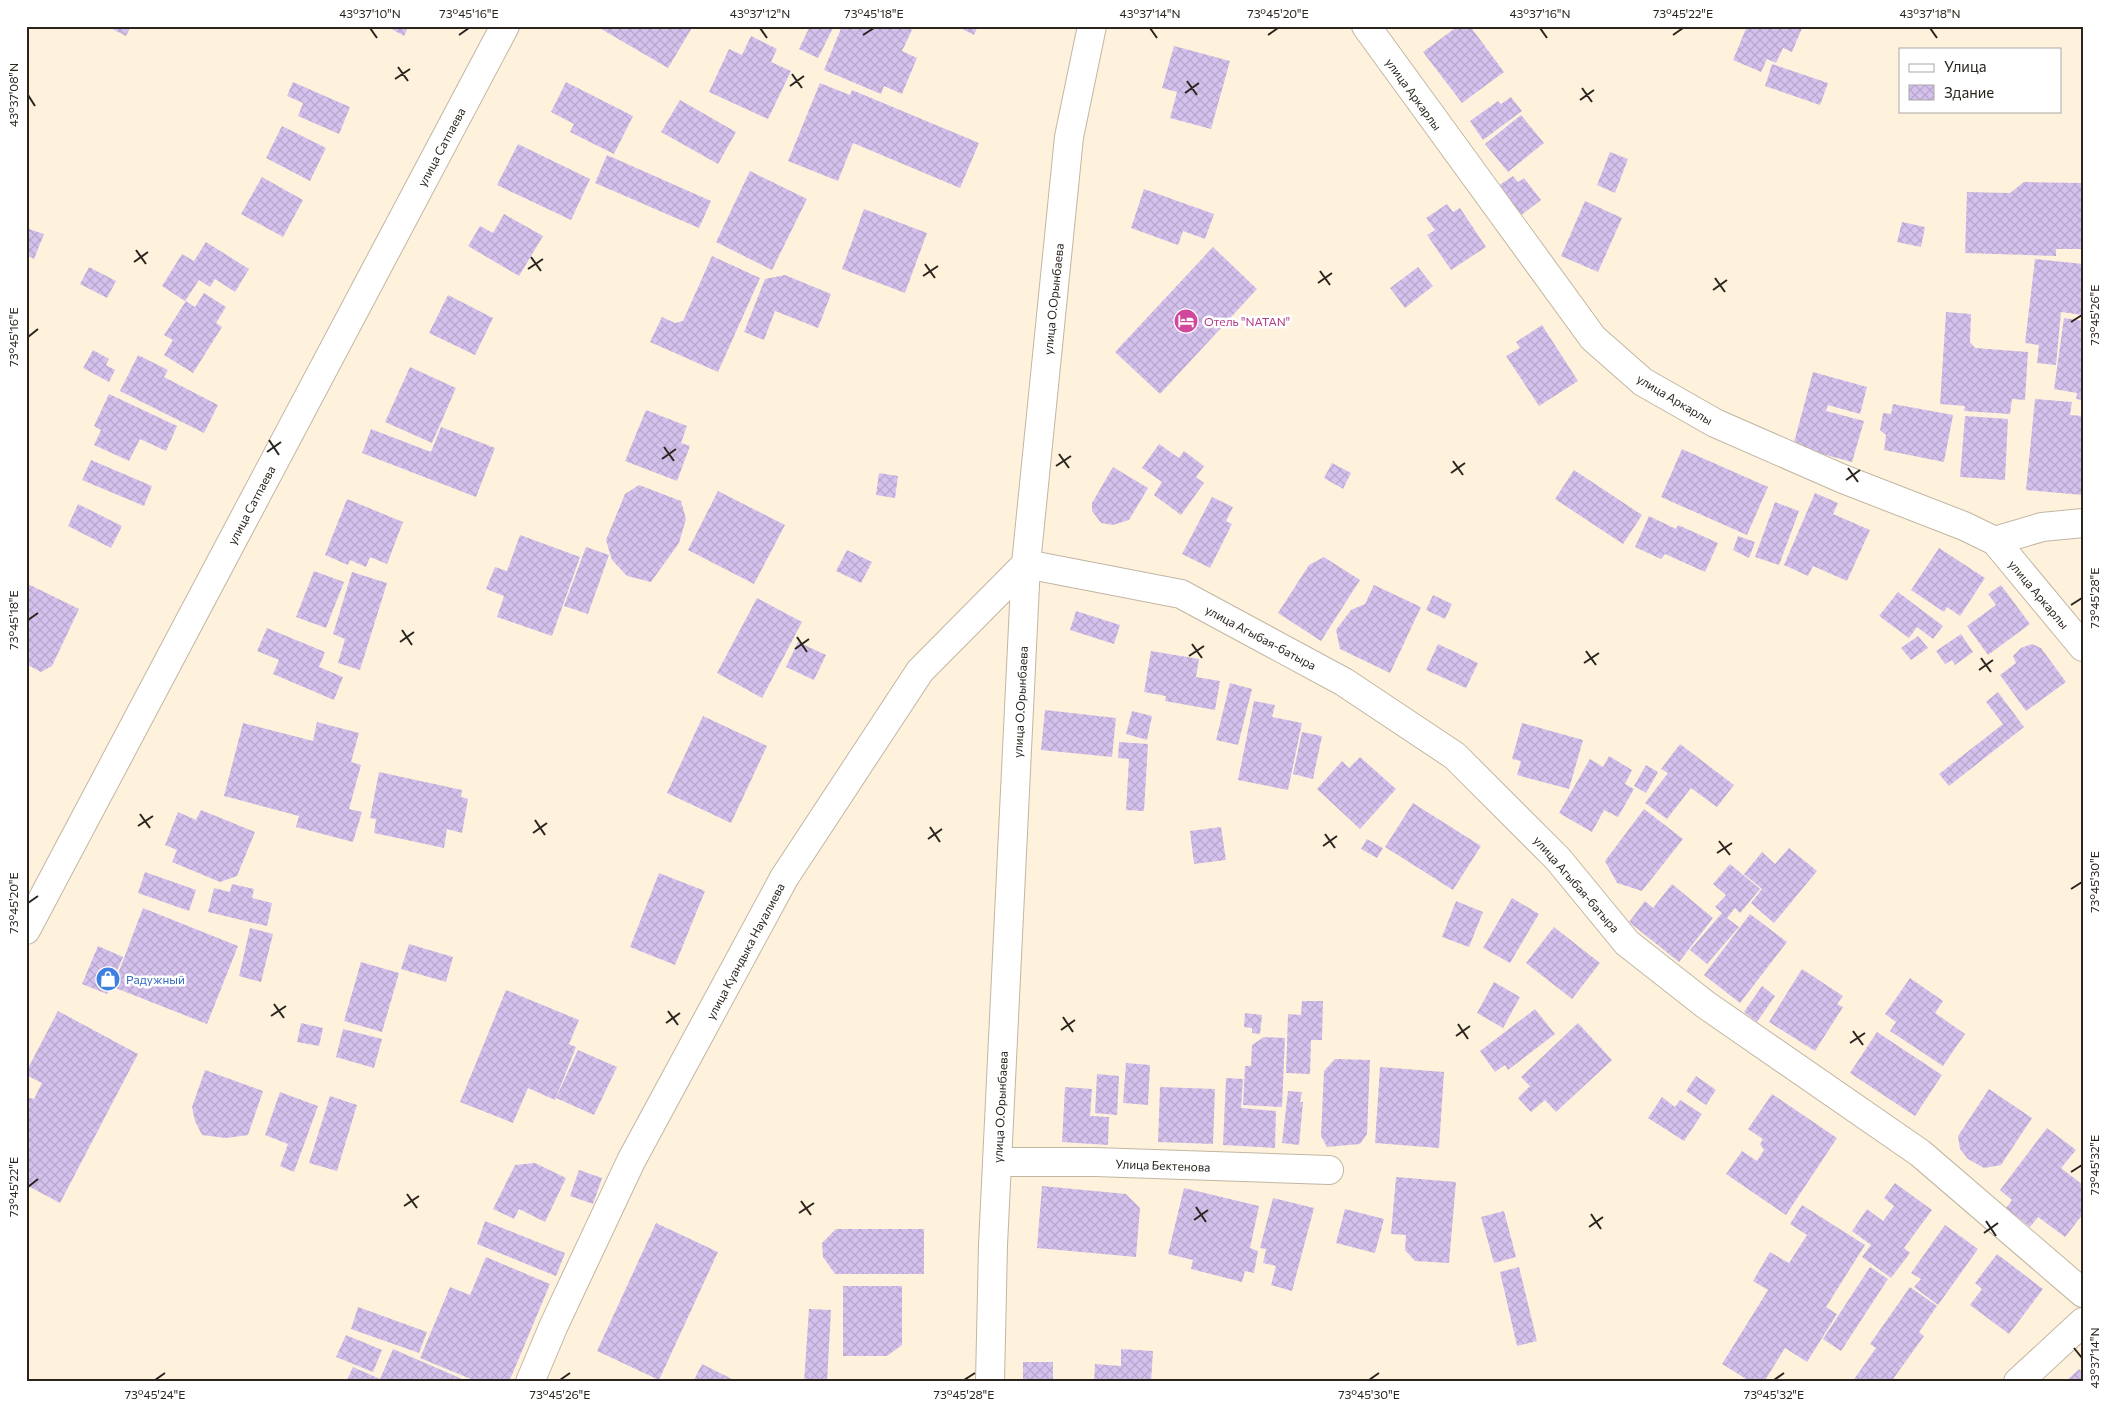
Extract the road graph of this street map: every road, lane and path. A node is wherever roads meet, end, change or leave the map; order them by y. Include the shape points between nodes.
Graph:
1 (505, 26) edge
2 (1092, 26) edge
3 (1366, 26) edge
4 (2083, 523) edge
5 (1995, 541) junction
6 (1026, 564) junction
7 (2083, 647) edge
8 (26, 930) edge
9 (997, 1162) junction
10 (1328, 1170) dead end
11 (2083, 1293) edge
12 (2083, 1322) edge
13 (530, 1382) edge
14 (990, 1382) edge
15 (2018, 1382) edge

1 - 8 street, улица Сатпаева
2 - 6 street, улица О.Орынбаева via 1069,137
3 - 5 street, улица Аркарлы via 1593,338 1643,382 1715,424
4 - 5 street via 2042,527
5 - 7 street, улица Аркарлы
6 - 9 street, улица О.Орынбаева
6 - 11 street, улица Агыбая-батыра via 1181,594 1344,682 1456,756 1558,859 1628,943 1706,1005 1920,1153
6 - 13 street, улица Куандыка Науалиева via 920,671 784,878 631,1161
9 - 10 street, Улица Бектенова
9 - 14 street, улица О.Орынбаева
12 - 15 street

